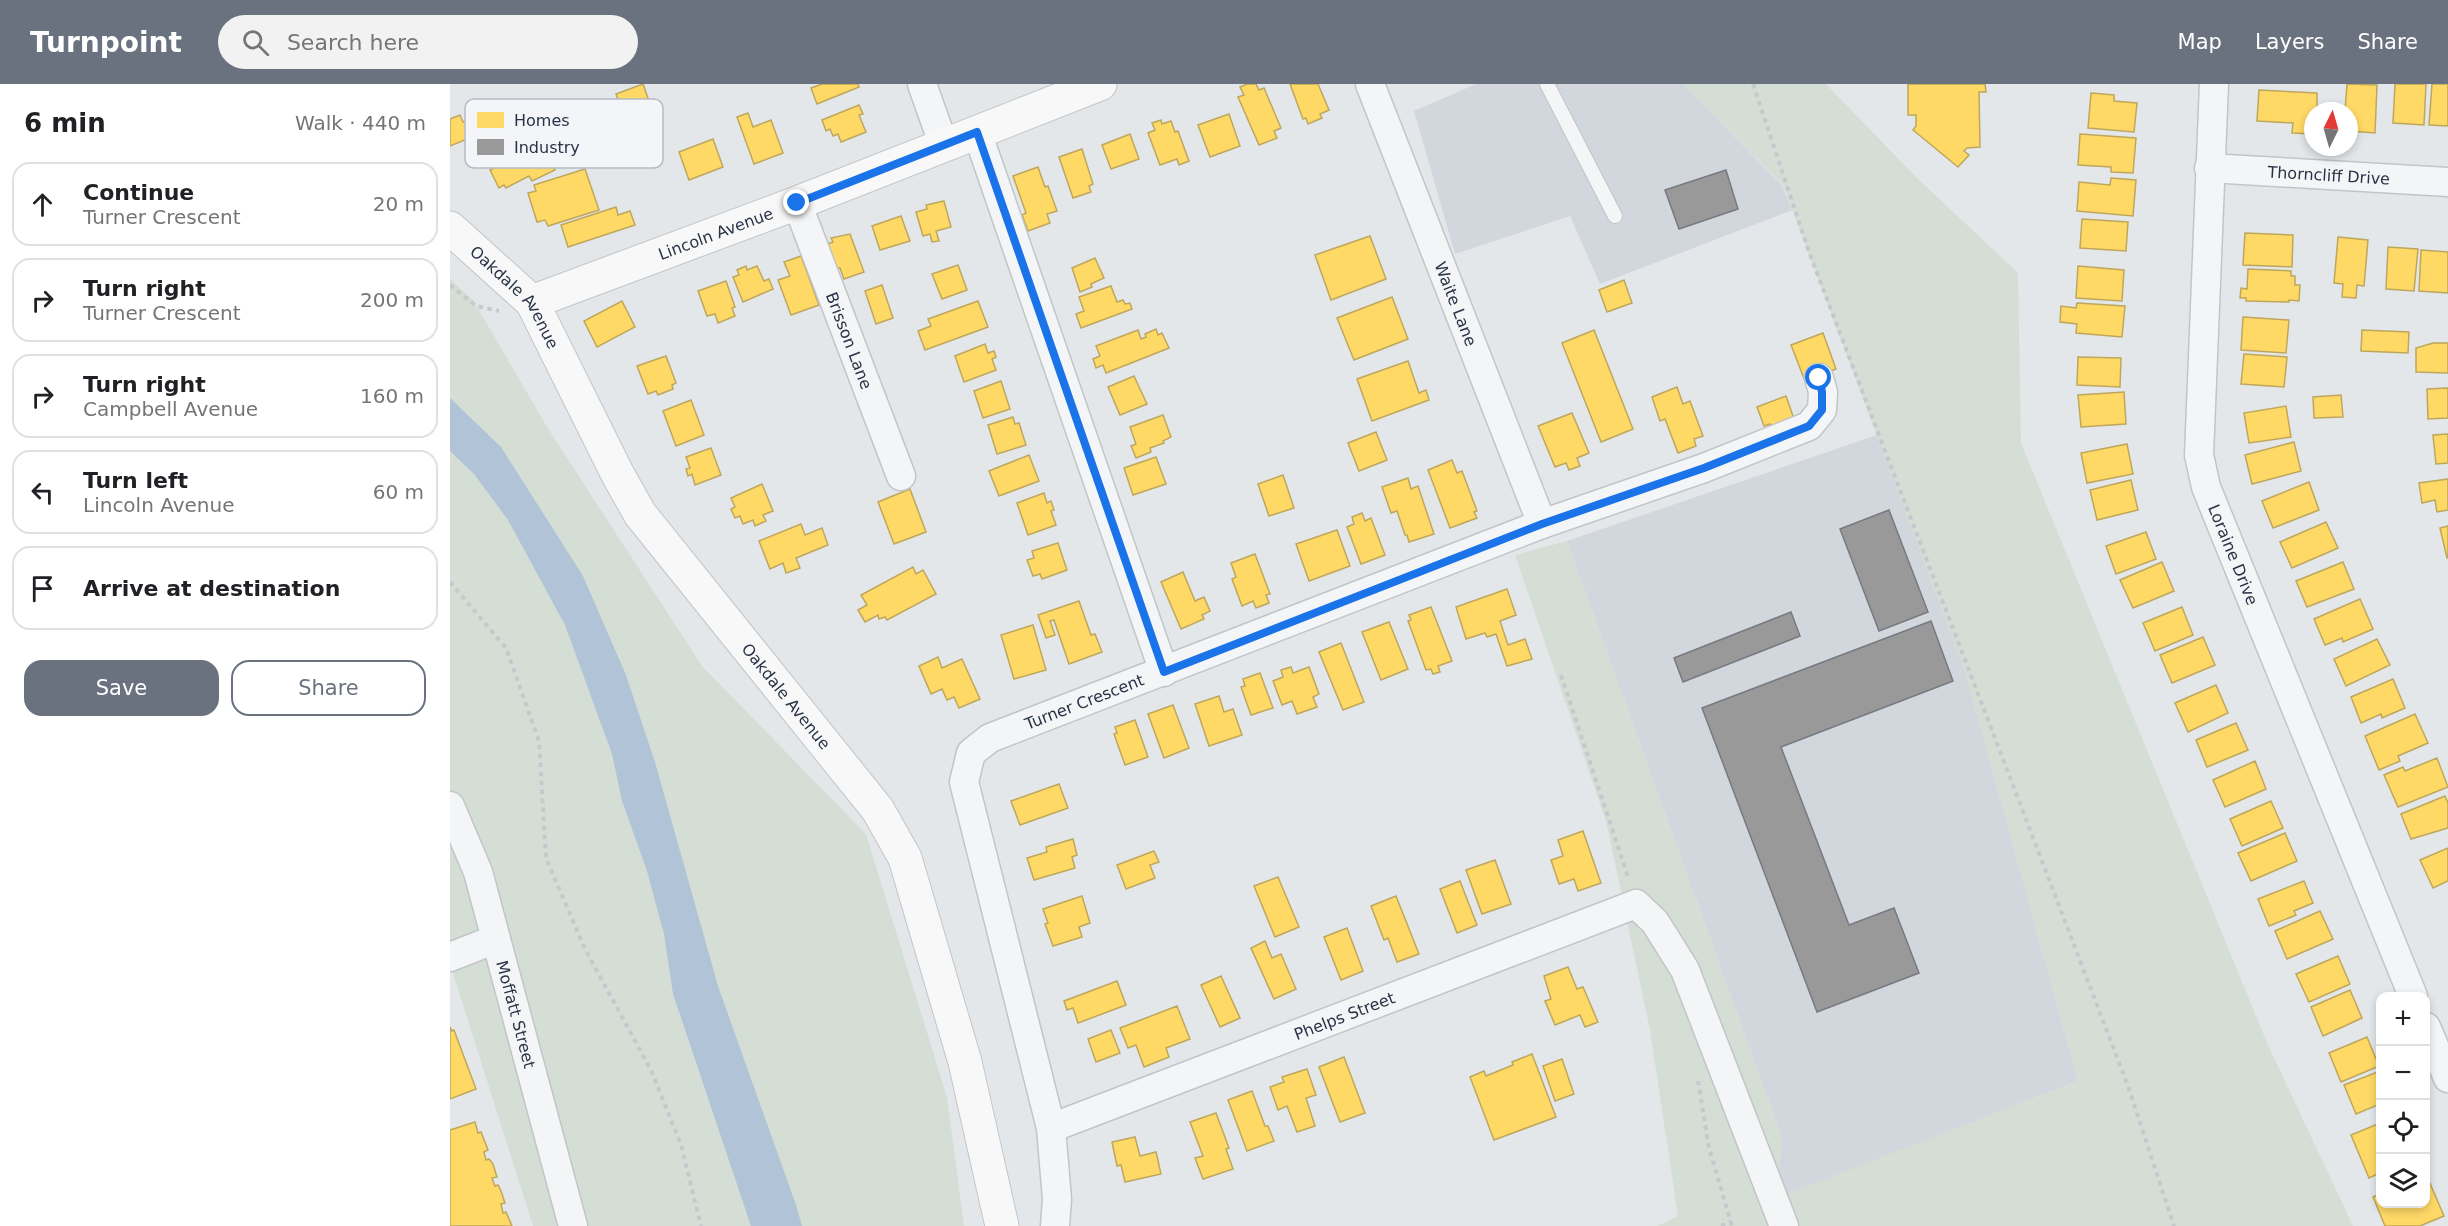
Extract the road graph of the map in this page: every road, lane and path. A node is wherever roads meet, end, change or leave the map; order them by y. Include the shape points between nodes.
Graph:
1 (922, 84) edge
2 (1370, 84) edge
3 (1547, 84) edge
4 (1753, 84) edge
5 (2214, 84) edge
6 (1084, 87) edge
7 (977, 132) junction
8 (944, 146) junction
9 (2209, 168) junction
10 (2448, 182) edge
11 (797, 203) junction
12 (1615, 216) dead end
13 (450, 228) edge
14 (532, 302) junction
15 (1819, 378) dead end
16 (901, 477) dead end
17 (1542, 524) junction
18 (450, 582) edge
19 (1164, 672) junction
20 (450, 806) edge
21 (496, 939) junction
22 (450, 957) edge
23 (2411, 992) edge
24 (2435, 1033) edge
25 (2448, 1078) edge
26 (1051, 1128) junction
27 (1731, 1221) dead end
28 (573, 1226) edge
29 (701, 1226) edge
30 (1002, 1226) edge
31 (1055, 1226) edge
32 (1721, 1226) edge
33 (1784, 1226) edge
34 (2174, 1226) edge

1 - 8 street
2 - 17 street, Waite Lane
3 - 12 lane
4 - 34 path via 1809,252 2128,1086
5 - 9 street, Loraine Drive
6 - 7 street, Lincoln Avenue
7 - 8 street, Lincoln Avenue
7 - 19 street
8 - 11 street, Lincoln Avenue
9 - 10 street, Thorncliff Drive
9 - 23 street, Loraine Drive via 2199,455 2206,488
11 - 14 street, Lincoln Avenue
11 - 16 street, Brisson Lane
13 - 14 street, Oakdale Avenue
14 - 30 street, Oakdale Avenue via 640,514 878,810 905,858 965,1062
15 - 17 street, Turner Crescent via 1822,410 1809,426 1704,468
17 - 19 street, Turner Crescent
18 - 29 path via 506,648 539,741 546,858 585,949 652,1072 681,1145
19 - 26 street, Turner Crescent via 990,738 971,753 964,782
20 - 21 street, Moffatt Street via 478,872
21 - 22 street
21 - 28 street, Moffatt Street
24 - 25 street
26 - 31 street, Turner Crescent via 1057,1199
26 - 33 street, Phelps Street via 1636,904 1655,922 1685,970
27 - 32 path

